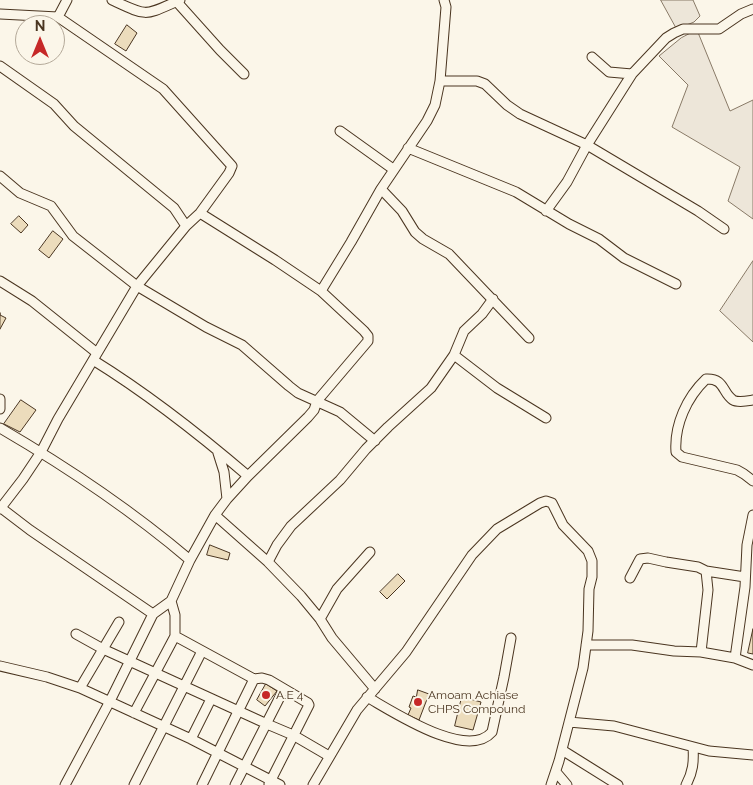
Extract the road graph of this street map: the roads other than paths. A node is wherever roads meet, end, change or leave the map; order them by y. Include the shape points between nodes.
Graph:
1 (66, 0) edge
2 (112, 0) edge
3 (444, 0) edge
4 (178, 1) edge
5 (753, 9) edge
6 (0, 14) edge
7 (19, 15) edge
8 (59, 15) edge
9 (65, 22) edge
10 (592, 57) dead end
11 (0, 66) edge
12 (244, 74) dead end
13 (632, 74) junction
14 (440, 81) junction
15 (340, 131) dead end
16 (587, 146) junction
17 (408, 148) junction
18 (393, 169) junction
19 (0, 176) edge
20 (381, 189) junction
21 (546, 211) junction
22 (200, 213) junction
23 (186, 226) junction
24 (724, 229) dead end
25 (0, 281) edge
26 (676, 284) dead end
27 (137, 286) junction
28 (321, 291) junction
29 (493, 299) junction
30 (529, 338) dead end
31 (454, 355) junction
32 (95, 357) junction
33 (0, 399) edge
34 (753, 400) edge
35 (317, 401) junction
36 (0, 409) edge
37 (546, 418) dead end
38 (0, 428) edge
39 (375, 441) junction
40 (217, 450) junction
41 (41, 452) junction
42 (248, 476) junction
43 (753, 481) edge
44 (227, 499) junction
45 (0, 508) edge
46 (215, 515) junction
47 (753, 515) edge
48 (370, 552) dead end
49 (190, 560) junction
50 (268, 562) junction
51 (706, 572) junction
52 (630, 578) dead end
53 (749, 578) edge
54 (172, 601) junction
55 (153, 614) junction
56 (320, 619) junction
57 (119, 622) dead end
58 (76, 634) dead end
59 (175, 636) junction
60 (511, 638) dead end
61 (586, 645) junction
62 (103, 649) junction
63 (202, 652) junction
64 (701, 652) junction
65 (735, 658) junction
66 (131, 662) junction
67 (753, 665) edge
68 (0, 666) edge
69 (155, 673) junction
70 (254, 679) junction
71 (186, 687) junction
72 (80, 688) junction
73 (284, 689) junction
74 (375, 689) junction
75 (367, 697) junction
76 (212, 699) junction
77 (110, 702) junction
78 (240, 710) junction
79 (134, 713) junction
80 (569, 722) junction
81 (267, 724) junction
82 (164, 727) junction
83 (293, 735) junction
84 (191, 739) junction
85 (693, 747) junction
86 (562, 750) junction
87 (219, 752) junction
88 (753, 755) edge
89 (329, 756) junction
90 (246, 766) junction
91 (556, 772) junction
92 (269, 783) edge
93 (65, 785) edge
94 (134, 785) edge
95 (202, 785) edge
96 (235, 785) edge
97 (280, 785) edge
98 (313, 785) edge
99 (551, 785) edge
100 (567, 785) edge
101 (618, 785) edge
102 (686, 785) edge

1 - 8 street
2 - 4 street via 149,14
3 - 14 street
4 - 12 street
5 - 13 street via 719,29 692,28 674,32
6 - 7 street
9 - 22 street via 163,89 232,166
10 - 13 street via 609,72
11 - 23 street via 54,104 74,126 174,208
13 - 16 street
14 - 16 street via 485,84 520,114
14 - 17 street via 427,122
15 - 18 street
16 - 21 street
16 - 24 street
17 - 18 street
17 - 21 street via 516,192
18 - 20 street
19 - 27 street via 20,193 51,206 74,236
20 - 28 street
20 - 29 street via 419,235 449,254
21 - 26 street via 599,239 624,258
22 - 23 street
22 - 28 street
23 - 27 street
25 - 32 street via 32,302
27 - 32 street
27 - 35 street via 242,345 288,386
28 - 35 street via 368,338 365,346
29 - 30 street
29 - 31 street via 464,331
31 - 37 street via 497,388
31 - 39 street via 431,388
32 - 40 street
32 - 41 street
33 - 36 street
34 - 43 street via 732,400 720,383 706,379 684,409 676,445 676,452 682,457 737,470
35 - 39 street via 340,412
35 - 42 street via 308,418
38 - 41 street
39 - 50 street via 340,480 291,526
40 - 42 street
40 - 44 street
41 - 45 street
41 - 49 street via 147,524
42 - 44 street
44 - 46 street
45 - 55 street
46 - 49 street
46 - 50 street
47 - 53 street via 747,545
48 - 56 street via 337,589
49 - 54 street
50 - 56 street
51 - 52 street via 698,567 644,558 637,563
51 - 53 street
51 - 64 street via 708,590
53 - 65 street
54 - 55 street
54 - 59 street
55 - 66 street
56 - 74 street
57 - 62 street
58 - 62 street
59 - 63 street
59 - 69 street
60 - 75 street via 492,732 484,738 449,738 415,724
61 - 64 street via 632,645
61 - 74 street via 591,557 563,525 555,506 546,501 498,529 472,555 414,642
61 - 80 street
62 - 66 street
62 - 72 street
63 - 70 street
63 - 71 street
64 - 65 street
65 - 67 street
66 - 69 street
66 - 77 street
68 - 72 street
69 - 71 street
69 - 79 street
70 - 73 street via 269,680
70 - 78 street
71 - 76 street
71 - 82 street
72 - 77 street
73 - 81 street
73 - 83 street via 309,705
74 - 75 street
75 - 89 street
76 - 78 street
76 - 84 street
77 - 79 street
77 - 93 street
78 - 81 street
78 - 87 street
79 - 82 street
80 - 85 street via 614,726
80 - 86 street
81 - 83 street
81 - 90 street
82 - 84 street
82 - 94 street
83 - 89 street
83 - 92 street
84 - 87 street
85 - 88 street via 726,754
85 - 102 street via 694,761
86 - 91 street
86 - 101 street
87 - 90 street
87 - 95 street
89 - 98 street
90 - 92 street
90 - 96 street
91 - 99 street
91 - 100 street
92 - 97 street

